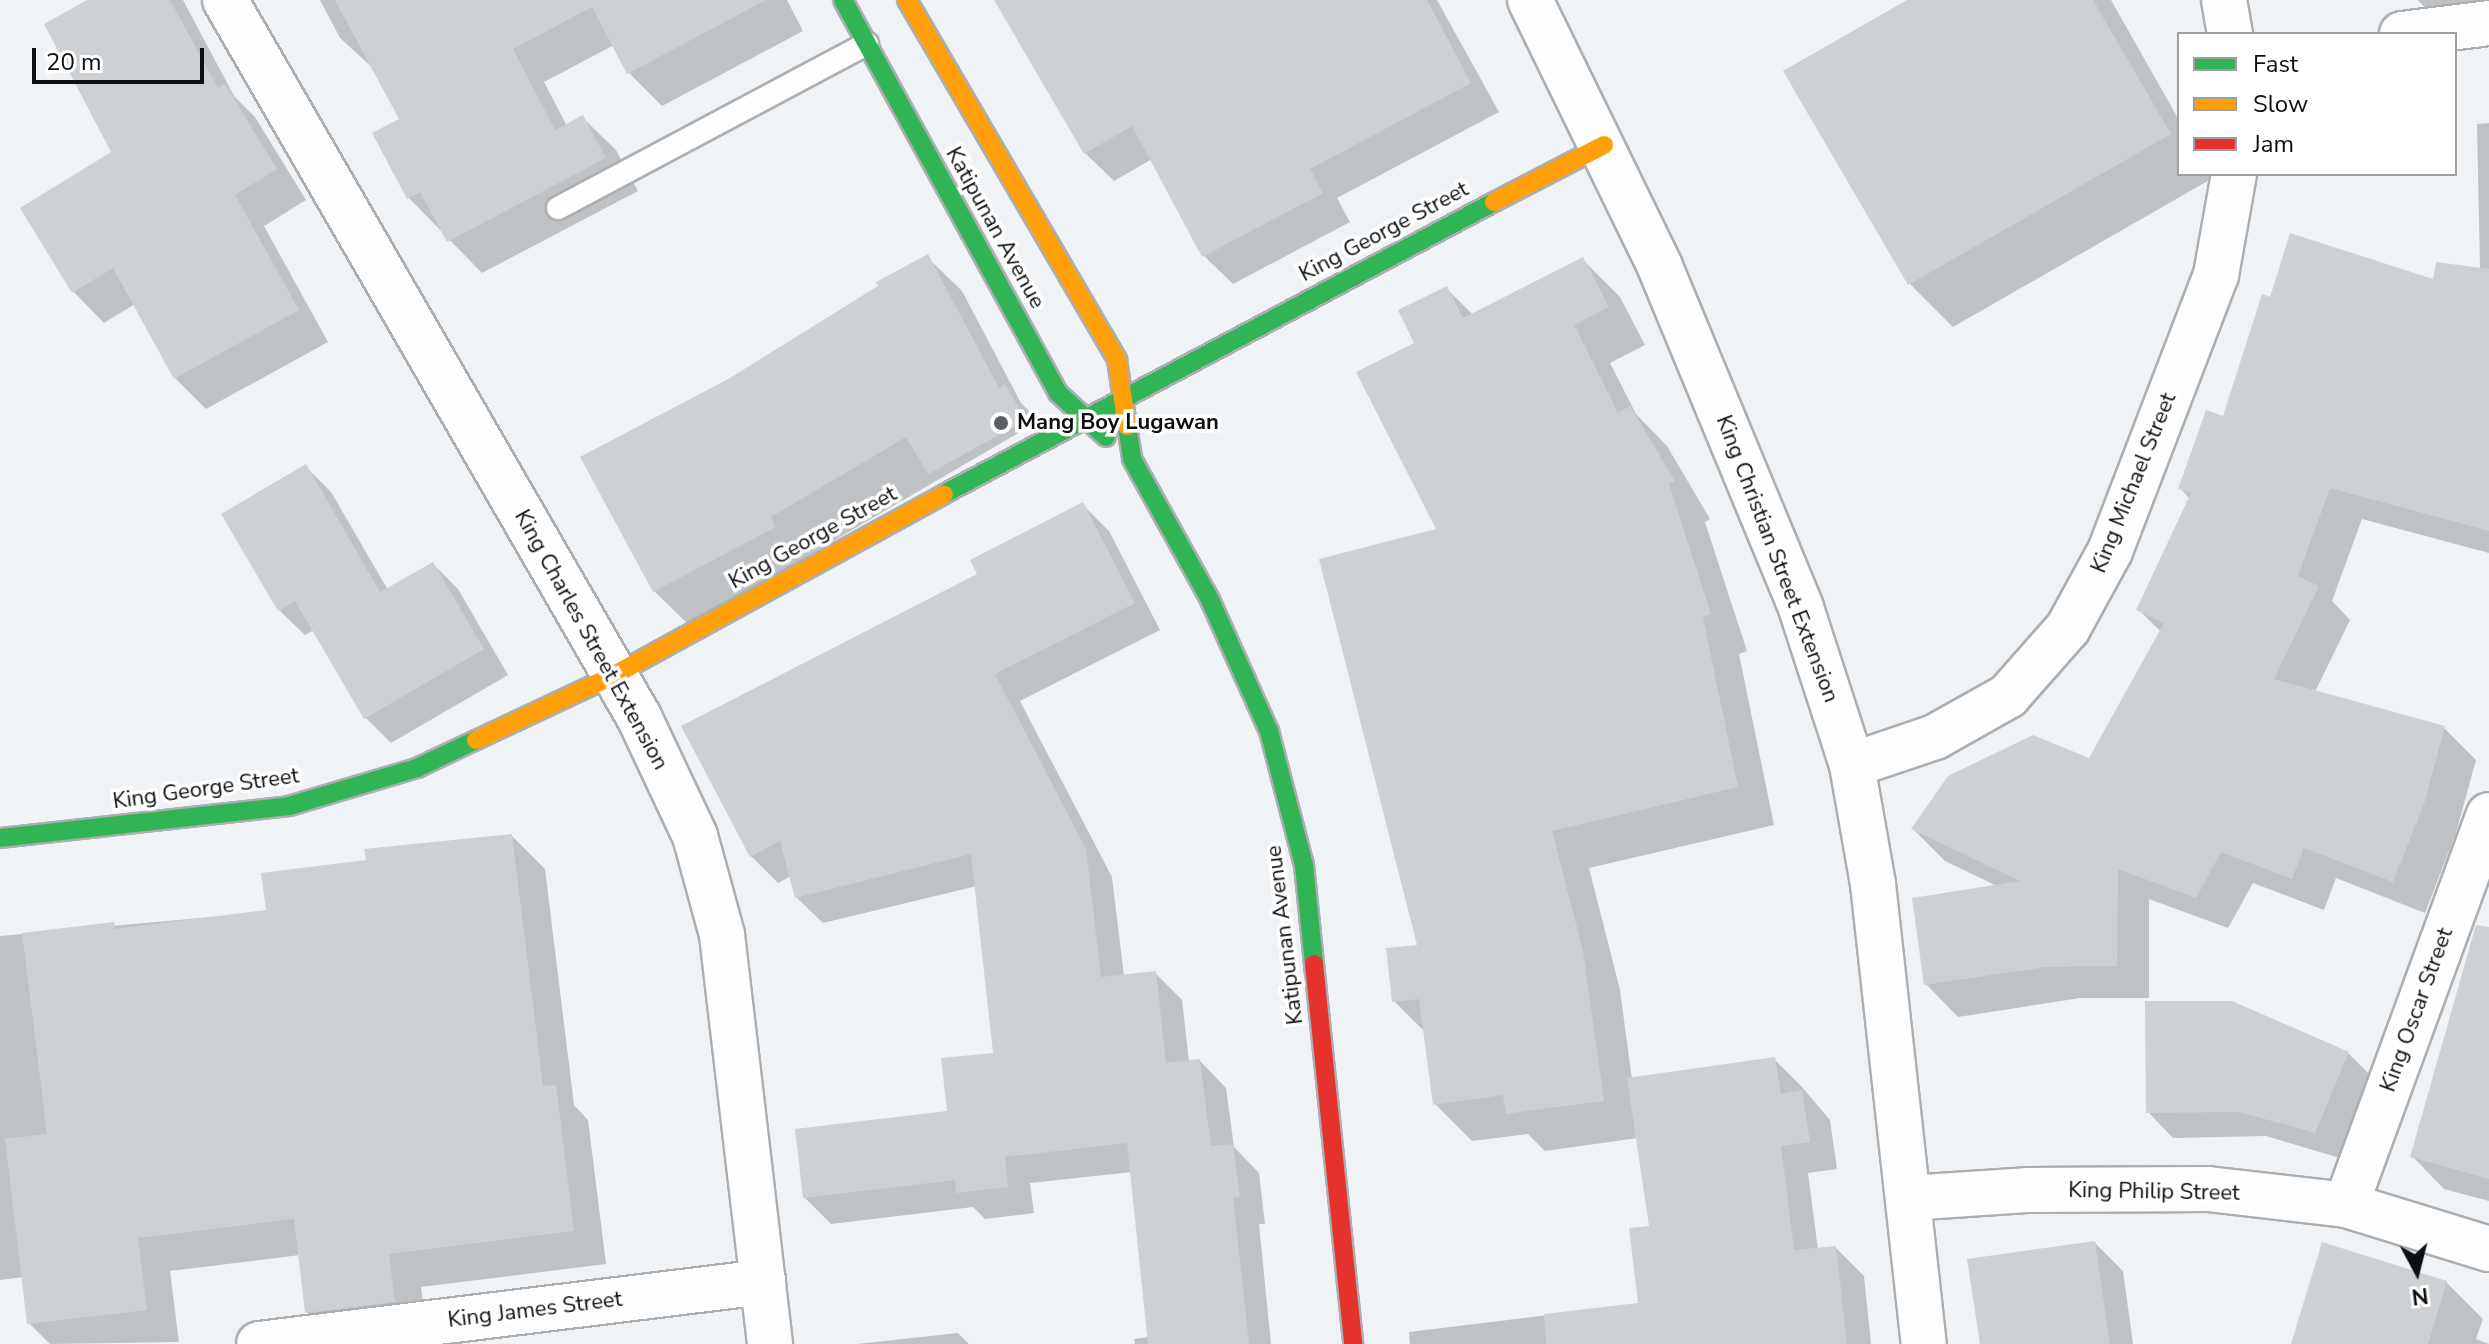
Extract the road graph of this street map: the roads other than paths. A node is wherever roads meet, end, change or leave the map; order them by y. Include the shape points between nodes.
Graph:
1 (225, 0) edge
2 (843, 0) edge
3 (907, 0) edge
4 (1530, 0) edge
5 (2224, 0) edge
6 (2489, 23) edge
7 (2230, 32) edge
8 (2418, 32) edge
9 (867, 44) junction
10 (1604, 145) junction
11 (2234, 176) edge
12 (558, 208) dead end
13 (1123, 395) junction
14 (1084, 419) junction
15 (1132, 459) junction
16 (614, 675) junction
17 (1852, 765) junction
18 (2489, 815) edge
19 (0, 838) edge
20 (1908, 1198) junction
21 (2346, 1205) junction
22 (2489, 1249) edge
23 (763, 1282) junction
24 (259, 1344) edge
25 (770, 1344) edge
26 (1353, 1344) edge
27 (1924, 1344) edge

1 - 16 street, King Charles Street Extension
2 - 9 main road, Katipunan Avenue
3 - 13 main road, Katipunan Avenue via 1117,360
4 - 10 street, King Christian Street Extension
5 - 7 street
6 - 8 street
9 - 12 lane
9 - 14 main road, Katipunan Avenue via 1058,393
10 - 13 main road, King George Street
10 - 17 street, King Christian Street Extension via 1801,608
11 - 17 street, King Michael Street via 2216,275 2110,551 2068,628 2008,696 1935,737
13 - 14 main road, King George Street
13 - 15 main road, Katipunan Avenue
14 - 15 main road, Katipunan Avenue
14 - 16 main road, King George Street
15 - 26 main road, Katipunan Avenue via 1241,664 1290,800 1304,865
16 - 19 main road, King George Street via 417,768 289,806
16 - 23 street, King Charles Street Extension via 695,836 722,935
17 - 20 street, King Christian Street Extension via 1873,884
18 - 21 street, King Oscar Street
20 - 21 street, King Philip Street via 2027,1190 2208,1189
20 - 27 street, King Christian Street Extension
21 - 22 street, King Philip Street
23 - 24 street, King James Street
23 - 25 street, King Charles Street Extension

